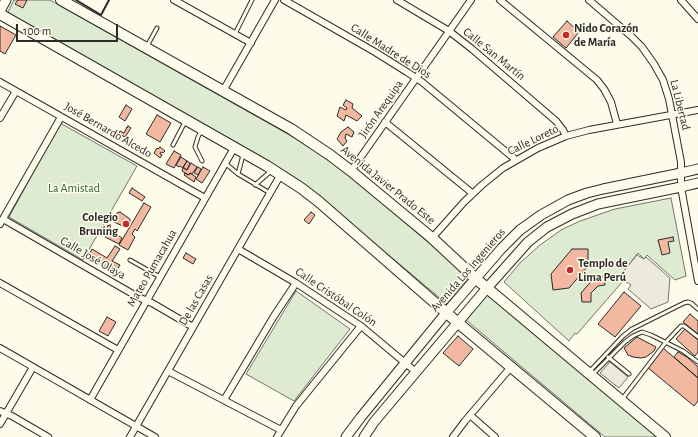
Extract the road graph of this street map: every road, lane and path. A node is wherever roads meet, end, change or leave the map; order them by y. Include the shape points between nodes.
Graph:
1 (6, 0) edge
2 (61, 0) edge
3 (174, 0) edge
4 (252, 0) edge
5 (275, 0) edge
6 (284, 0) edge
7 (471, 0) edge
8 (500, 0) edge
9 (589, 0) edge
10 (681, 0) edge
11 (401, 1) edge
12 (0, 11) edge
13 (0, 14) edge
14 (698, 19) edge
15 (157, 28) dead end
16 (449, 31) junction
17 (235, 34) junction
18 (251, 43) junction
19 (146, 48) junction
20 (416, 78) junction
21 (0, 82) edge
22 (16, 90) junction
23 (223, 91) junction
24 (698, 110) edge
25 (672, 114) junction
26 (62, 117) junction
27 (0, 118) edge
28 (186, 121) junction
29 (386, 122) junction
30 (617, 124) junction
31 (202, 130) junction
32 (566, 136) junction
33 (173, 145) dead end
34 (234, 148) junction
35 (243, 153) junction
36 (516, 160) junction
37 (202, 161) dead end
38 (225, 163) junction
39 (698, 169) edge
40 (351, 171) junction
41 (277, 172) junction
42 (681, 173) junction
43 (238, 174) junction
44 (698, 183) edge
45 (255, 185) junction
46 (681, 187) junction
47 (270, 193) junction
48 (472, 193) junction
49 (205, 198) junction
50 (1, 221) edge
51 (432, 238) junction
52 (238, 249) junction
53 (130, 260) dead end
54 (160, 277) junction
55 (476, 278) junction
56 (698, 281) edge
57 (0, 283) edge
58 (296, 283) junction
59 (487, 288) junction
60 (146, 300) junction
61 (698, 309) edge
62 (446, 312) junction
63 (457, 322) junction
64 (361, 326) junction
65 (193, 327) junction
66 (698, 337) edge
67 (666, 342) junction
68 (0, 348) edge
69 (118, 350) junction
70 (605, 354) junction
71 (609, 357) junction
72 (405, 362) junction
73 (698, 362) edge
74 (33, 367) junction
75 (511, 367) junction
76 (168, 371) junction
77 (416, 372) junction
78 (590, 374) junction
79 (629, 374) dead end
80 (90, 400) junction
81 (224, 400) junction
82 (621, 400) junction
83 (3, 412) edge
84 (470, 415) junction
85 (0, 424) edge
86 (136, 426) junction
87 (281, 430) junction
88 (48, 437) edge
89 (130, 437) edge
90 (155, 437) edge
91 (277, 437) edge
92 (346, 437) edge
93 (364, 437) edge
94 (453, 437) edge
95 (495, 437) edge
96 (594, 437) edge
97 (665, 437) edge

1 - 12 street
2 - 19 main road, Avenida Javier Prado Este
3 - 17 street
4 - 17 lane
5 - 18 street
6 - 20 street, Calle Madre de Dios
7 - 16 street, Jirón Arequipa
8 - 30 street via 597,80 611,102
9 - 25 street, La Libertad via 631,36 648,55 663,80
10 - 14 street
11 - 16 street, Calle San Martín
13 - 28 main road
15 - 19 lane
16 - 20 street, Jirón Arequipa
16 - 32 street, Calle San Martín via 552,116
17 - 18 street
18 - 23 street
19 - 23 main road, Avenida Javier Prado Este
20 - 29 street, Jirón Arequipa
20 - 36 street, Calle Madre de Dios
21 - 22 street, José Bernardo Alcedo
22 - 26 street, José Bernardo Alcedo
22 - 27 street
23 - 40 main road, Avenida Javier Prado Este via 303,137
24 - 25 street, Calle Loreto
25 - 30 street, Calle Loreto
25 - 42 street, La Libertad
26 - 49 street, José Bernardo Alcedo
26 - 50 street
28 - 31 main road
28 - 33 lane
29 - 40 street, Jirón Arequipa
29 - 48 street
30 - 32 street, Calle Loreto
31 - 34 main road
31 - 37 lane via 195,147
32 - 36 street, Calle Loreto
34 - 35 main road
34 - 38 street, Mateo Pumacahua
35 - 41 main road
35 - 43 lane
36 - 48 street, Calle Loreto
38 - 43 lane
38 - 49 street, Mateo Pumacahua
39 - 42 street, Avenida Los Ingenieros
40 - 51 main road, Avenida Javier Prado Este
41 - 45 lane
41 - 47 street, De las Casas
41 - 62 main road via 318,201
42 - 46 street, La Libertad
42 - 55 street, Avenida Los Ingenieros via 603,189 568,200 520,230
43 - 45 lane
44 - 46 street
45 - 47 lane
46 - 56 street, La Libertad
46 - 59 street via 598,204 547,227 528,242
47 - 52 street, De las Casas
48 - 51 street, Calle Loreto
49 - 54 street, Mateo Pumacahua
50 - 60 street, Calle José Olaya
51 - 55 main road, Avenida Javier Prado Este
52 - 58 street, Calle Cristóbal Colón
52 - 65 street, De las Casas
53 - 54 lane
54 - 60 street, Mateo Pumacahua
55 - 59 main road, Avenida Javier Prado Este
55 - 62 street, Avenida Los Ingenieros
57 - 69 street
58 - 64 street, Calle Cristóbal Colón
58 - 81 street
59 - 63 street
59 - 78 main road, Avenida Javier Prado Este
60 - 65 street, Calle José Olaya
60 - 69 street, Mateo Pumacahua
61 - 70 lane via 691,303 684,303 632,330
62 - 63 main road
62 - 72 street, Avenida Los Ingenieros
63 - 75 main road
63 - 77 street
64 - 72 street, Calle Cristóbal Colón
64 - 87 street via 296,406
65 - 76 street, De las Casas
66 - 67 lane via 682,325
67 - 71 lane via 647,333 638,333
67 - 73 lane
67 - 82 lane
68 - 74 street
69 - 80 street, Mateo Pumacahua
70 - 71 lane
70 - 78 lane
71 - 78 lane
71 - 79 lane
72 - 77 street, Calle Cristóbal Colón
72 - 92 street, Avenida Los Ingenieros
74 - 80 street
74 - 83 street
75 - 84 street
75 - 96 main road
76 - 81 street
76 - 86 street, De las Casas
77 - 93 street
78 - 82 main road, Avenida Javier Prado Este
80 - 86 street
81 - 87 street
82 - 97 main road, Avenida Javier Prado Este
83 - 85 street
83 - 88 street
84 - 94 street
84 - 95 street
86 - 89 street, De las Casas
86 - 90 street
87 - 91 street

